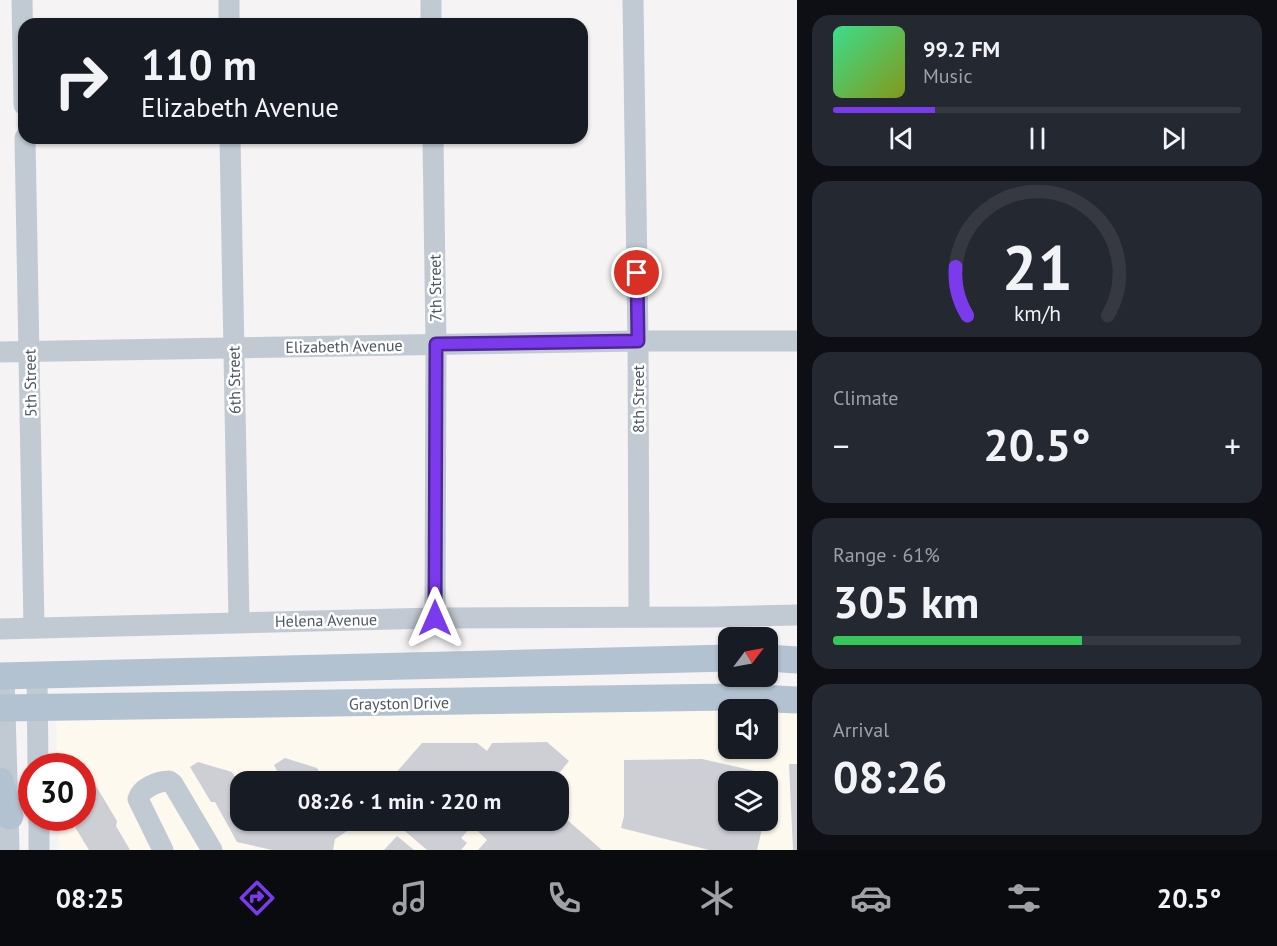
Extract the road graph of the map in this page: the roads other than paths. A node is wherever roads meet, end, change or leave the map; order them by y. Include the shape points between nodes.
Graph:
1 (22, 0) edge
2 (229, 0) edge
3 (431, 0) edge
4 (633, 0) edge
5 (22, 18) edge
6 (229, 18) edge
7 (431, 18) edge
8 (25, 144) edge
9 (230, 144) edge
10 (433, 144) edge
11 (638, 341) junction
12 (797, 341) edge
13 (436, 344) junction
14 (233, 349) junction
15 (0, 352) edge
16 (30, 352) junction
17 (797, 615) edge
18 (639, 617) junction
19 (435, 618) junction
20 (239, 622) junction
21 (0, 628) edge
22 (34, 628) junction
23 (718, 658) edge
24 (778, 659) edge
25 (797, 660) edge
26 (37, 675) junction
27 (2, 676) edge
28 (797, 700) edge
29 (37, 708) junction
30 (3, 709) edge
31 (38, 753) edge
32 (0, 780) edge
33 (10, 816) junction
34 (39, 831) edge
35 (9, 850) edge
36 (39, 850) edge
37 (163, 850) edge
38 (212, 850) edge

1 - 5 street
2 - 6 street
3 - 7 street
4 - 11 street, 8th Street
8 - 16 street, 5th Street
9 - 14 street, 6th Street
10 - 13 street, 7th Street
11 - 12 street, Elizabeth Avenue
11 - 13 street, Elizabeth Avenue
11 - 18 street, 8th Street
13 - 14 street, Elizabeth Avenue
13 - 19 street, 7th Street
14 - 16 street, Elizabeth Avenue
14 - 20 street, 6th Street
15 - 16 street, Elizabeth Avenue
16 - 22 street, 5th Street
17 - 18 street, Helena Avenue
18 - 19 street, Helena Avenue
19 - 20 street, Helena Avenue
20 - 22 street, Helena Avenue
21 - 22 street, Helena Avenue
23 - 26 main road
24 - 25 main road
26 - 27 main road
26 - 29 street
27 - 30 street
28 - 29 main road, Grayston Drive via 732,697
29 - 30 main road, Grayston Drive
29 - 31 street
30 - 33 street
32 - 33 main road
33 - 35 street
34 - 36 street
37 - 38 street via 138,799 143,790 163,781 173,784

